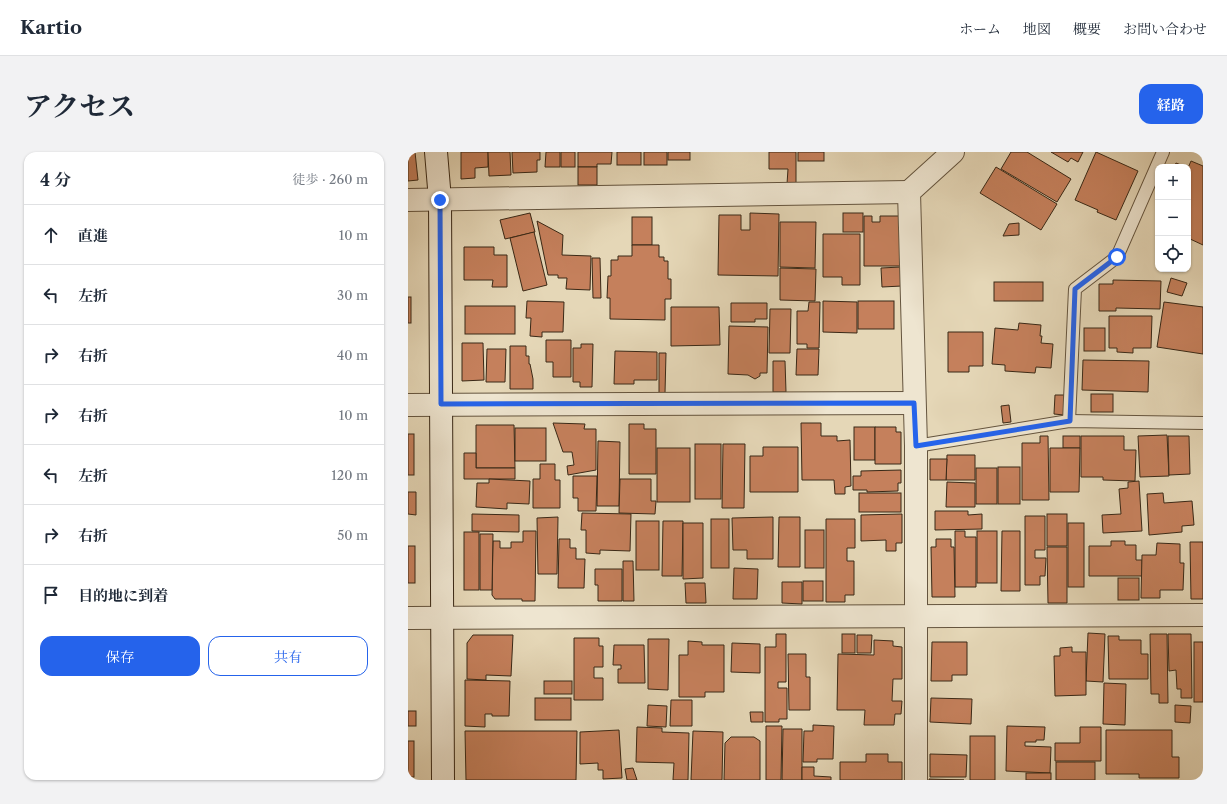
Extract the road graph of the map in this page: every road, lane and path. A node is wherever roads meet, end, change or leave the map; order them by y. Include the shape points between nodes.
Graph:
1 (436, 152) edge
2 (953, 152) edge
3 (1163, 152) edge
4 (908, 192) junction
5 (408, 200) edge
6 (440, 200) junction
7 (914, 403) junction
8 (441, 404) junction
9 (408, 405) edge
10 (1070, 421) junction
11 (1203, 423) edge
12 (916, 446) junction
13 (916, 615) junction
14 (1203, 615) edge
15 (408, 618) edge
16 (442, 618) junction
17 (443, 780) edge
18 (916, 780) edge

1 - 6 street
2 - 4 street
3 - 10 lane via 1117,257 1075,289
4 - 6 street
4 - 7 street
5 - 6 street
6 - 8 street
7 - 8 street
7 - 12 street
8 - 9 street
8 - 16 street
10 - 11 lane
10 - 12 lane
12 - 13 street
13 - 14 street
13 - 16 street
13 - 18 street
15 - 16 street
16 - 17 street

